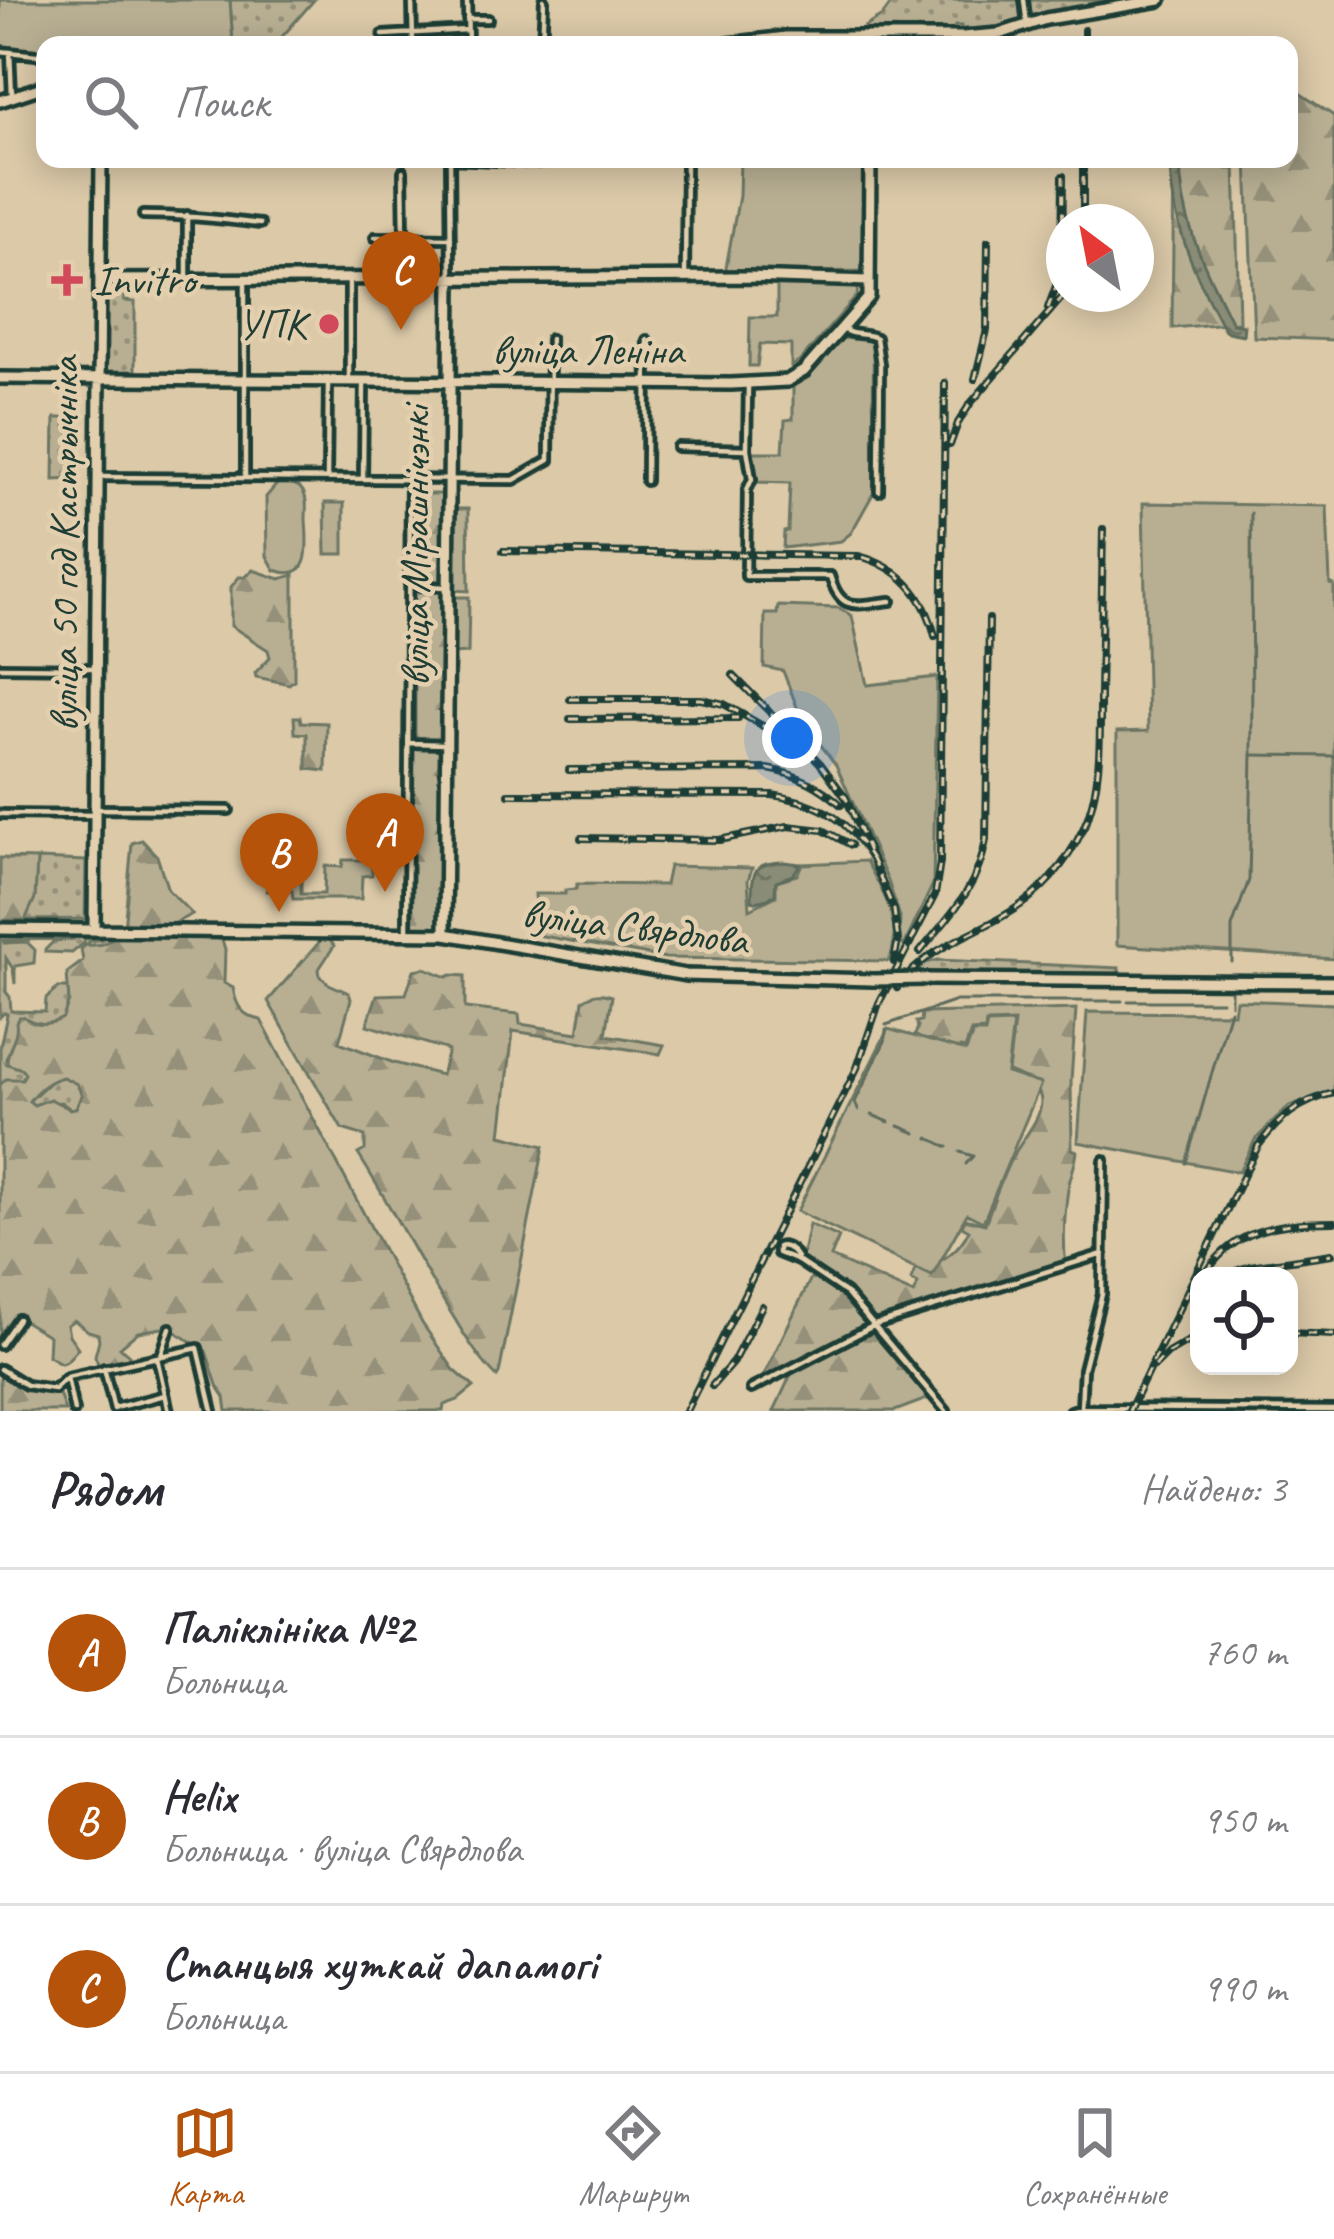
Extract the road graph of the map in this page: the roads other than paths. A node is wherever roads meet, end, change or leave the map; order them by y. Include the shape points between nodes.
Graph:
1 (412, 0) edge
2 (467, 0) edge
3 (544, 0) edge
4 (1024, 0) edge
5 (1160, 0) edge
6 (467, 19) junction
7 (488, 20) dead end
8 (1027, 26) junction
9 (466, 30) junction
10 (411, 33) junction
11 (383, 35) dead end
12 (412, 36) edge
13 (466, 36) edge
14 (542, 36) edge
15 (975, 36) edge
16 (0, 51) edge
17 (10, 52) junction
18 (36, 55) edge
19 (36, 89) edge
20 (13, 97) junction
21 (0, 101) edge
22 (100, 168) edge
23 (450, 168) edge
24 (686, 168) edge
25 (870, 168) edge
26 (403, 171) dead end
27 (143, 215) dead end
28 (187, 215) junction
29 (260, 224) dead end
30 (375, 237) dead end
31 (404, 237) junction
32 (451, 238) junction
33 (349, 277) junction
34 (187, 278) junction
35 (245, 278) junction
36 (451, 278) junction
37 (685, 278) junction
38 (100, 280) junction
39 (869, 281) junction
40 (842, 328) junction
41 (550, 339) dead end
42 (647, 340) dead end
43 (0, 378) edge
44 (99, 380) junction
45 (247, 380) junction
46 (328, 380) junction
47 (349, 381) junction
48 (364, 381) junction
49 (450, 382) junction
50 (549, 383) junction
51 (647, 383) junction
52 (748, 384) junction
53 (677, 447) dead end
54 (747, 449) junction
55 (98, 477) junction
56 (245, 478) junction
57 (327, 478) junction
58 (363, 478) junction
59 (410, 478) junction
60 (449, 478) junction
61 (646, 482) dead end
62 (879, 491) dead end
63 (409, 585) junction
64 (448, 587) junction
65 (891, 601) dead end
66 (0, 667) edge
67 (96, 668) junction
68 (409, 743) junction
69 (447, 744) junction
70 (230, 810) dead end
71 (95, 812) junction
72 (0, 814) edge
73 (0, 928) edge
74 (94, 930) junction
75 (407, 933) junction
76 (445, 934) junction
77 (1334, 982) edge
78 (1104, 1160) dead end
79 (1103, 1254) junction
80 (798, 1261) dead end
81 (18, 1319) dead end
82 (875, 1325) junction
83 (170, 1328) dead end
84 (0, 1345) edge
85 (159, 1356) junction
86 (104, 1368) junction
87 (0, 1370) edge
88 (67, 1377) junction
89 (752, 1389) dead end
90 (165, 1395) junction
91 (1081, 1408) junction
92 (114, 1410) edge
93 (1286, 1410) edge
94 (1334, 1410) edge
95 (74, 1411) edge
96 (169, 1411) edge
97 (213, 1411) edge
98 (946, 1411) edge
99 (1070, 1411) edge

1 - 10 street
2 - 6 street
3 - 14 street
4 - 8 street
5 - 8 street
6 - 7 street
6 - 9 street
8 - 15 street
9 - 10 street
9 - 13 street
10 - 11 street
10 - 12 street
16 - 17 street
17 - 18 street
17 - 20 street
19 - 20 street
20 - 21 street
22 - 38 street, вуліца 50 год Кастрычніка
23 - 32 street, вуліца Мірашнічэнкі
24 - 37 street
25 - 39 street
26 - 31 street
27 - 28 street
28 - 29 street
28 - 34 street
30 - 31 street
31 - 32 street
32 - 36 street, вуліца Мірашнічэнкі
33 - 35 street
33 - 36 street
33 - 47 street
34 - 35 street
34 - 38 street
35 - 45 street
36 - 37 street
36 - 49 street, вуліца Мірашнічэнкі
37 - 39 street
38 - 44 street, вуліца 50 год Кастрычніка
39 - 40 street, вуліца Леніна via 869,296
40 - 52 street, вуліца Леніна via 804,371
40 - 62 street via 876,338
41 - 50 street
42 - 51 street
43 - 44 street, вуліца Леніна
44 - 45 street, вуліца Леніна
44 - 55 street, вуліца 50 год Кастрычніка
45 - 46 street, вуліца Леніна
45 - 56 street
46 - 47 street, вуліца Леніна
46 - 57 street
47 - 48 street, вуліца Леніна
48 - 49 street, вуліца Леніна
48 - 58 street
49 - 50 street, вуліца Леніна
49 - 60 street, вуліца Мірашнічэнкі
50 - 51 street, вуліца Леніна
50 - 60 street via 549,460 514,480
51 - 52 street, вуліца Леніна
51 - 61 street
52 - 54 street
53 - 54 street
54 - 65 street via 746,576 830,576 846,604
55 - 56 street
55 - 67 street, вуліца 50 год Кастрычніка
56 - 57 street
57 - 58 street
58 - 59 street
59 - 60 street
59 - 63 street
60 - 64 street, вуліца Мірашнічэнкі
63 - 64 street
63 - 68 street
64 - 69 street, вуліца Мірашнічэнкі
66 - 67 street
67 - 71 street, вуліца 50 год Кастрычніка
68 - 69 street
68 - 75 street
69 - 76 street, вуліца Мірашнічэнкі
70 - 71 street
71 - 72 street
71 - 74 street, вуліца 50 год Кастрычніка
73 - 74 street, вуліца Свярдлова
74 - 75 street, вуліца Свярдлова
75 - 76 street, вуліца Свярдлова
76 - 77 street, вуліца Свярдлова, bridge via 686,975
78 - 79 street
79 - 82 street
79 - 91 street
80 - 82 street via 846,1292
81 - 84 street
82 - 89 street
82 - 98 street
83 - 85 street
85 - 86 street
85 - 90 street
85 - 97 street via 198,1348
86 - 88 street
86 - 92 street
87 - 88 street via 26,1385 54,1388
88 - 95 street
90 - 92 street
90 - 96 street
91 - 93 street
91 - 99 street
93 - 94 street

